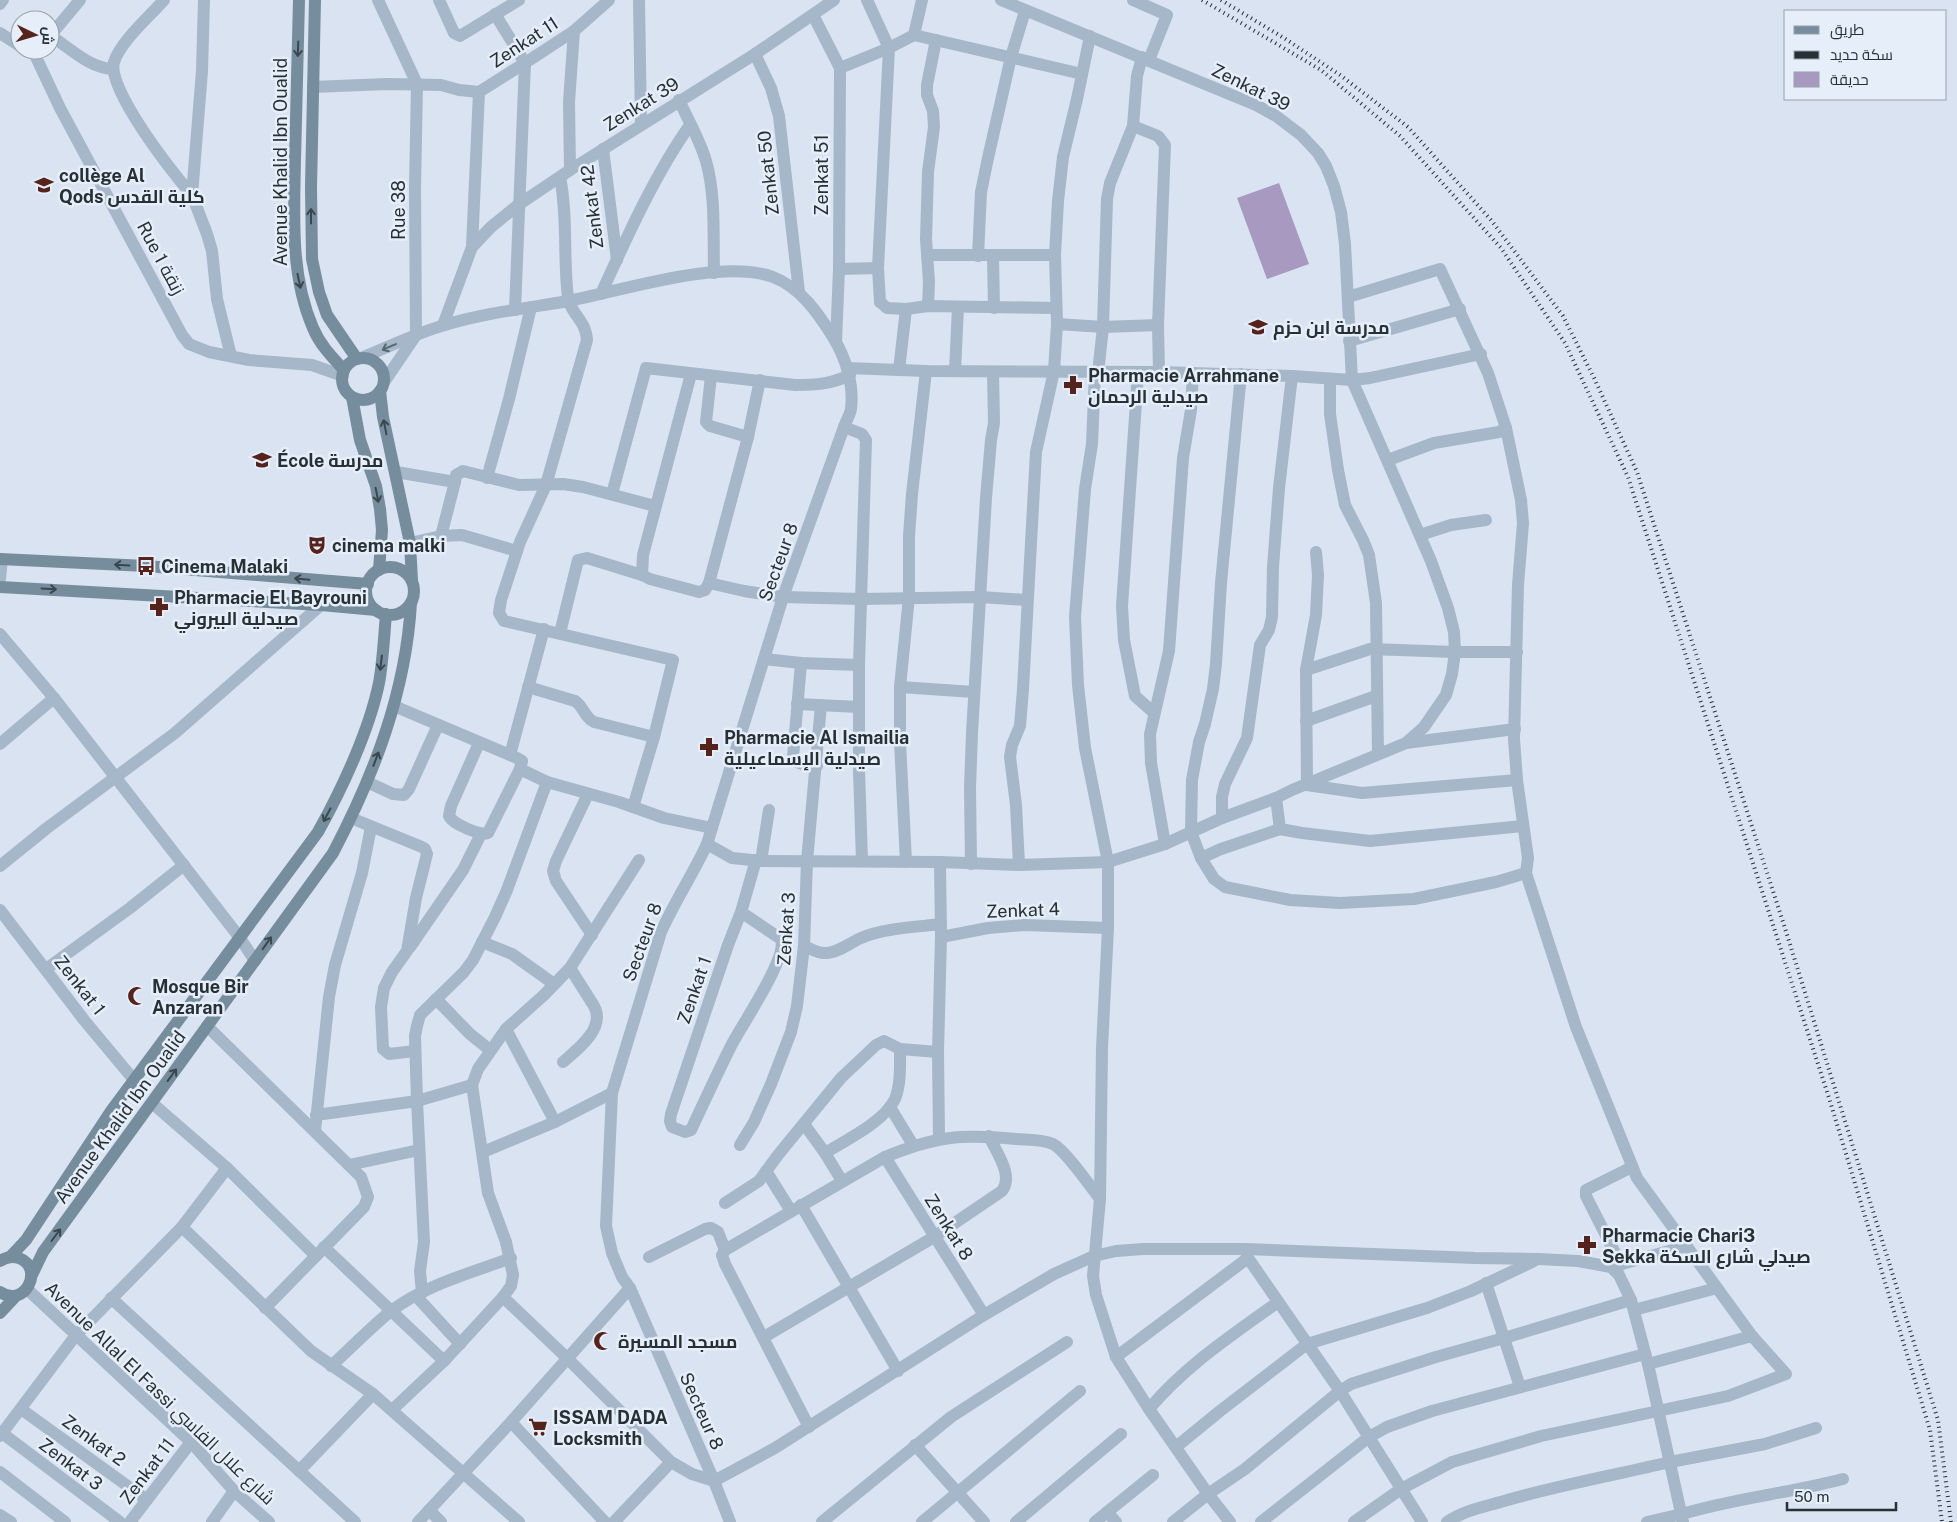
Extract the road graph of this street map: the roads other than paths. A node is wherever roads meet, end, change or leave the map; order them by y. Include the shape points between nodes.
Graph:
1 (3, 0) edge
2 (80, 0) edge
3 (164, 0) edge
4 (204, 0) edge
5 (299, 0) edge
6 (315, 0) edge
7 (378, 0) edge
8 (439, 0) edge
9 (519, 0) edge
10 (609, 0) edge
11 (639, 0) edge
12 (834, 0) edge
13 (867, 0) edge
14 (922, 0) edge
15 (1001, 0) edge
16 (1133, 0) edge
17 (0, 4) edge
18 (1025, 11) junction
19 (495, 14) junction
20 (813, 15) junction
21 (60, 24) edge
22 (574, 31) junction
23 (914, 35) junction
24 (1090, 36) junction
25 (936, 40) junction
26 (60, 43) edge
27 (890, 48) junction
28 (755, 54) junction
29 (1011, 58) junction
30 (1145, 59) junction
31 (38, 60) edge
32 (525, 63) junction
33 (840, 68) junction
34 (113, 69) junction
35 (1082, 74) junction
36 (416, 84) junction
37 (314, 87) junction
38 (479, 92) junction
39 (680, 100) junction
40 (640, 125) junction
41 (690, 125) junction
42 (1133, 126) junction
43 (603, 149) junction
44 (565, 174) junction
45 (192, 195) junction
46 (518, 205) junction
47 (472, 247) junction
48 (927, 255) junction
49 (993, 255) junction
50 (1055, 255) junction
51 (978, 256) junction
52 (617, 260) junction
53 (878, 268) junction
54 (839, 269) junction
55 (714, 273) junction
56 (799, 292) junction
57 (602, 294) junction
58 (1348, 297) junction
59 (568, 301) junction
60 (928, 306) junction
61 (532, 307) junction
62 (958, 307) junction
63 (994, 308) junction
64 (1056, 308) junction
65 (906, 309) junction
66 (1460, 309) junction
67 (515, 310) junction
68 (1057, 324) junction
69 (443, 325) junction
70 (1158, 325) junction
71 (1103, 327) junction
72 (416, 335) junction
73 (1349, 341) junction
74 (836, 342) junction
75 (1481, 354) junction
76 (231, 356) junction
77 (359, 359) junction
78 (898, 370) junction
79 (926, 371) junction
80 (955, 371) junction
81 (849, 372) junction
82 (993, 372) junction
83 (1054, 372) junction
84 (1158, 372) junction
85 (344, 373) junction
86 (1096, 373) junction
87 (1138, 373) junction
88 (692, 374) junction
89 (1193, 374) junction
90 (1240, 374) junction
91 (712, 376) junction
92 (1292, 376) junction
93 (1330, 378) junction
94 (760, 380) junction
95 (1352, 380) junction
96 (382, 387) junction
97 (352, 397) junction
98 (844, 427) junction
99 (1506, 428) junction
100 (748, 437) junction
101 (1388, 460) junction
102 (396, 472) junction
103 (487, 478) junction
104 (455, 482) junction
105 (546, 484) junction
106 (612, 494) junction
107 (655, 506) junction
108 (1486, 520) dead end
109 (1420, 535) junction
110 (441, 536) junction
111 (410, 543) junction
112 (518, 551) junction
113 (1316, 552) dead end
114 (1, 559) edge
115 (379, 570) junction
116 (642, 575) junction
117 (0, 579) edge
118 (412, 581) junction
119 (709, 583) junction
120 (368, 584) junction
121 (0, 587) edge
122 (783, 597) junction
123 (909, 597) junction
124 (980, 597) junction
125 (861, 599) junction
126 (1027, 600) junction
127 (411, 603) junction
128 (321, 605) junction
129 (381, 612) junction
130 (544, 629) junction
131 (560, 633) junction
132 (0, 634) edge
133 (1376, 649) junction
134 (1455, 652) junction
135 (1517, 652) junction
136 (764, 659) junction
137 (801, 662) junction
138 (859, 665) junction
139 (1306, 670) junction
140 (528, 687) junction
141 (900, 687) junction
142 (974, 692) junction
143 (1376, 696) junction
144 (54, 698) junction
145 (797, 704) junction
146 (821, 705) junction
147 (394, 706) junction
148 (859, 706) junction
149 (1153, 712) junction
150 (1306, 721) junction
151 (438, 725) junction
152 (1515, 730) junction
153 (654, 737) junction
154 (478, 743) junction
155 (1406, 743) junction
156 (0, 744) edge
157 (1378, 754) junction
158 (510, 755) junction
159 (817, 766) junction
160 (520, 769) junction
161 (115, 777) junction
162 (1518, 780) junction
163 (367, 782) junction
164 (547, 782) junction
165 (1307, 785) junction
166 (588, 794) junction
167 (1276, 798) junction
168 (633, 807) junction
169 (769, 810) dead end
170 (351, 818) junction
171 (1222, 818) junction
172 (1523, 826) junction
173 (370, 827) junction
174 (712, 828) junction
175 (1280, 829) junction
176 (1190, 832) junction
177 (481, 834) junction
178 (707, 844) junction
179 (1165, 844) junction
180 (1201, 858) junction
181 (640, 860) dead end
182 (758, 861) junction
183 (807, 861) junction
184 (862, 861) junction
185 (906, 862) junction
186 (940, 862) junction
187 (1108, 862) junction
188 (971, 864) junction
189 (184, 865) junction
190 (1019, 865) junction
191 (0, 866) edge
192 (1526, 873) junction
193 (0, 910) edge
194 (741, 912) junction
195 (1108, 928) junction
196 (941, 930) junction
197 (592, 935) junction
198 (240, 938) junction
199 (482, 942) junction
200 (804, 946) junction
201 (407, 951) junction
202 (255, 961) junction
203 (570, 968) junction
204 (46, 969) junction
205 (554, 984) junction
206 (436, 999) junction
207 (207, 1026) junction
208 (506, 1029) junction
209 (900, 1049) junction
210 (490, 1050) junction
211 (415, 1051) junction
212 (938, 1052) junction
213 (563, 1062) dead end
214 (134, 1080) junction
215 (472, 1085) junction
216 (612, 1094) junction
217 (417, 1101) junction
218 (152, 1103) junction
219 (890, 1107) junction
220 (316, 1115) junction
221 (555, 1122) junction
222 (804, 1124) junction
223 (316, 1131) junction
224 (989, 1136) junction
225 (939, 1139) junction
226 (740, 1145) dead end
227 (913, 1145) junction
228 (419, 1150) junction
229 (483, 1152) junction
230 (825, 1153) junction
231 (885, 1156) junction
232 (349, 1165) junction
233 (1632, 1167) junction
234 (227, 1168) junction
235 (766, 1171) junction
236 (842, 1181) junction
237 (1100, 1199) junction
238 (724, 1203) dead end
239 (796, 1208) junction
240 (182, 1227) junction
241 (934, 1237) junction
242 (1687, 1246) junction
243 (725, 1250) junction
244 (320, 1251) junction
245 (1246, 1254) junction
246 (1094, 1256) junction
247 (649, 1257) dead end
248 (511, 1258) junction
249 (1538, 1259) junction
250 (2, 1260) edge
251 (1616, 1266) junction
252 (31, 1277) junction
253 (1486, 1283) junction
254 (849, 1286) junction
255 (630, 1288) junction
256 (1717, 1288) junction
257 (0, 1292) edge
258 (21, 1292) junction
259 (419, 1294) junction
260 (503, 1297) junction
261 (111, 1298) junction
262 (1278, 1302) junction
263 (1632, 1305) junction
264 (265, 1308) junction
265 (391, 1311) junction
266 (0, 1314) edge
267 (984, 1315) junction
268 (76, 1335) junction
269 (1752, 1336) junction
270 (764, 1338) junction
271 (1504, 1338) junction
272 (1067, 1342) dead end
273 (460, 1344) junction
274 (1307, 1344) junction
275 (1116, 1356) junction
276 (567, 1358) junction
277 (1646, 1359) junction
278 (444, 1361) junction
279 (331, 1366) junction
280 (898, 1371) junction
281 (1520, 1387) junction
282 (1080, 1391) dead end
283 (1340, 1391) junction
284 (373, 1394) junction
285 (21, 1409) junction
286 (1148, 1409) junction
287 (392, 1410) junction
288 (1658, 1411) junction
289 (511, 1422) junction
290 (809, 1427) junction
291 (1816, 1428) dead end
292 (1, 1434) edge
293 (1121, 1434) dead end
294 (1369, 1437) junction
295 (191, 1442) junction
296 (915, 1444) junction
297 (1176, 1447) junction
298 (671, 1462) junction
299 (1670, 1462) junction
300 (299, 1470) junction
301 (0, 1472) edge
302 (462, 1472) junction
303 (1152, 1475) dead end
304 (1844, 1479) dead end
305 (714, 1481) junction
306 (1401, 1489) junction
307 (234, 1491) junction
308 (958, 1492) junction
309 (1208, 1494) junction
310 (147, 1500) junction
311 (429, 1510) junction
312 (1107, 1512) junction
313 (0, 1514) edge
314 (1683, 1518) edge
315 (11, 1522) edge
316 (66, 1522) edge
317 (120, 1522) edge
318 (130, 1522) edge
319 (212, 1522) edge
320 (269, 1522) edge
321 (354, 1522) edge
322 (418, 1522) edge
323 (441, 1522) edge
324 (519, 1522) edge
325 (605, 1522) edge
326 (614, 1522) edge
327 (730, 1522) edge
328 (822, 1522) edge
329 (922, 1522) edge
330 (984, 1522) edge
331 (1016, 1522) edge
332 (1095, 1522) edge
333 (1116, 1522) edge
334 (1173, 1522) edge
335 (1230, 1522) edge
336 (1261, 1522) edge
337 (1354, 1522) edge
338 (1422, 1522) edge
339 (1447, 1522) edge
340 (1647, 1522) edge

1 - 17 street
2 - 21 street
3 - 34 street via 126,43
4 - 45 street
5 -> 85 main road, Avenue Khalid Ibn Oualid via 295,180 297,271 303,301 318,339
6 - 37 main road, Avenue Khalid Ibn Oualid
7 - 36 street
8 - 19 street via 456,36 463,35
9 - 19 street
10 - 22 street, Zenkat 11
11 - 40 street
12 - 20 street, Zenkat 39
13 - 27 street
14 - 23 street
15 - 18 street, Zenkat 39
16 - 30 street via 1167,15
18 - 24 street, Zenkat 39
18 - 29 street
19 - 32 street
20 - 28 street, Zenkat 39
20 - 33 street, Zenkat 51
22 - 32 street, Zenkat 11
22 - 44 street
23 - 25 street
23 - 27 street
24 - 30 street, Zenkat 39
24 - 35 street
25 - 29 street
25 - 48 street via 927,85 934,127 928,172
26 - 34 street via 92,64
27 - 33 street
27 - 53 street
28 - 39 street, Zenkat 39
28 - 56 street, Zenkat 50 via 771,88 779,116
29 - 35 street
29 - 51 street via 982,192
30 - 42 street via 1136,82
30 - 58 street, Zenkat 39 via 1256,105 1301,134 1318,153 1326,166 1341,212
31 - 76 street, Rue 1 زنقة via 60,108 182,335 194,347
32 - 38 street, Zenkat 11
32 - 46 street
33 - 54 street, Zenkat 51
34 - 45 street via 122,93 143,130
35 - 50 street via 1063,157
36 - 37 street
36 - 38 street
36 - 72 street, Rue 38
77 -> 37 main road, Avenue Khalid Ibn Oualid via 327,315 312,259
38 - 47 street, Zenkat 39
39 - 40 street, Zenkat 39
39 - 41 street
40 - 43 street, Zenkat 39
41 - 52 street via 673,149
41 - 55 street via 700,142 711,190
42 - 70 street via 1158,136 1165,145
42 - 71 street via 1110,183 1107,199
43 - 44 street, Zenkat 39
43 - 52 street, Zenkat 42
44 - 46 street, Zenkat 39
44 - 59 street
45 - 76 street via 208,234 221,322
46 - 47 street, Zenkat 39
46 - 67 street
47 - 69 street, Zenkat 39
48 - 51 street
48 - 60 street
49 - 50 street
49 - 51 street
49 - 63 street
50 - 64 street
52 - 57 street
53 - 54 street
53 - 65 street via 880,302 888,308
54 - 74 street, Zenkat 51
55 - 56 street via 751,273 772,277
55 - 57 street
56 - 74 street via 820,316
57 - 59 street
58 - 66 street via 1440,269
58 - 73 street, Zenkat 39
59 - 61 street
59 - 105 street via 583,323 586,340
60 - 62 street
60 - 65 street
61 - 67 street
61 - 103 street
62 - 63 street
62 - 80 street
63 - 64 street
64 - 68 street
65 - 78 street
66 - 73 street
66 - 75 street
67 - 69 street
68 - 71 street
68 - 83 street
69 - 72 street
70 - 71 street
70 - 84 street
71 - 86 street
72 -> 77 street
72 - 96 street
73 - 95 street, Zenkat 39
74 - 81 street
75 - 95 street
75 - 99 street
76 - 85 street, Rue 1 زنقة via 312,365
77 - 85 main road via 350,363
77 - 96 main road via 378,363 384,375
78 - 79 street
78 - 81 street
79 - 80 street
79 - 123 street via 912,494
80 - 82 street
81 - 94 street via 837,382 820,385
81 - 98 street, Secteur 8 via 851,411
82 - 83 street
82 - 124 street via 994,423
83 - 86 street
83 - 126 street via 1036,452
84 - 87 street
84 - 89 street
85 - 97 main road via 344,387
86 - 87 street
86 - 187 street via 1075,617 1085,748
87 - 149 street via 1122,606 1124,640 1135,696
88 - 91 street
88 - 106 street via 646,368
88 - 107 street
89 - 90 street
89 - 149 street via 1183,458 1169,650
90 - 92 street
90 - 176 street via 1216,664 1192,780
91 - 94 street
91 - 100 street via 706,422
92 - 93 street
92 - 171 street via 1272,567 1272,617 1260,645 1247,738 1225,784
93 - 95 street
93 - 133 street via 1330,414 1345,505 1364,540 1372,571
94 - 100 street
95 - 101 street, Zenkat 39
96 - 97 main road via 370,399
102 -> 96 main road via 383,417
97 -> 115 main road via 360,440 376,486 380,509
98 - 122 street, Secteur 8
98 - 125 street via 862,434 866,440
99 - 101 street via 1434,443
99 - 135 street via 1523,523
100 - 119 street
101 - 109 street, Zenkat 39
102 - 104 street
102 - 111 main road
103 - 104 street via 463,471 456,475
103 - 105 street via 519,485
104 - 110 street
105 - 106 street via 570,485
105 - 112 street
106 - 107 street
107 - 116 street via 643,555
108 - 109 street via 1451,525
109 - 134 street, Zenkat 39 via 1448,608
110 - 111 street
110 - 112 street via 462,535
111 - 118 main road
112 - 130 street via 501,600 500,617 504,621
113 - 139 street via 1316,615
114 - 117 street
120 -> 114 main road via 146,566
115 - 118 main road via 394,568 408,575
115 - 120 main road
116 - 119 street via 699,592 705,590
116 - 131 street via 587,558 578,560
118 - 127 main road
119 - 122 street
120 - 129 main road via 368,599
121 -> 128 main road
122 - 125 street
122 - 136 street, Secteur 8
123 - 124 street
123 - 125 street
123 - 141 street
124 - 126 street
124 - 142 street
125 - 138 street
126 - 190 street via 1020,726 1010,757
127 - 129 main road via 400,613
127 - 147 main road, Avenue Khalid Ibn Oualid via 406,657
128 - 129 main road
128 - 161 street via 176,733
129 -> 198 main road, Avenue Khalid Ibn Oualid via 382,661 376,693 342,785 318,832
130 - 131 street
130 - 140 street
131 - 153 street via 673,660
132 - 144 street
133 - 134 street
133 - 139 street
133 - 143 street
134 - 135 street
134 - 155 street, Zenkat 39 via 1446,695 1424,727
135 - 152 street
136 - 137 street
136 - 174 street, Secteur 8
137 - 138 street
137 - 145 street
138 - 148 street
139 - 150 street
140 - 153 street via 575,701 594,722
140 - 158 street
141 - 142 street
141 - 185 street
142 - 188 street
143 - 150 street
143 - 157 street
144 - 156 street
144 - 161 street
145 - 146 street
145 - 159 street via 793,757 800,764
146 - 148 street
146 - 159 street, Zenkat 3
147 - 151 street
163 -> 147 main road, Avenue Khalid Ibn Oualid
148 - 184 street
149 - 179 street via 1151,763
150 - 165 street
151 - 154 street
151 - 163 street via 404,794 393,794
152 - 155 street
152 - 162 street
153 - 168 street
154 - 158 street
154 - 177 street via 449,816 453,822
155 - 157 street
157 - 165 street
158 - 160 street via 522,761
159 - 183 street, Zenkat 3
160 - 164 street
160 - 177 street via 489,832
161 - 189 street
161 - 191 street
162 - 165 street via 1362,793
162 - 172 street
163 - 170 main road, Avenue Khalid Ibn Oualid
164 - 166 street
164 - 199 street via 507,890
165 - 167 street
166 - 168 street
166 - 197 street via 553,871 560,888
167 - 171 street
167 - 175 street
168 - 174 street via 670,820
169 - 182 street, Zenkat 1
170 - 173 street
202 -> 170 main road, Avenue Khalid Ibn Oualid via 333,853
171 - 176 street
172 - 175 street via 1370,841
172 - 192 street via 1528,858
173 - 201 street via 422,847 427,854
173 - 220 street via 362,873 335,965
174 - 178 street, Secteur 8
175 - 180 street
176 - 179 street
176 - 180 street
177 - 201 street via 462,870
178 - 182 street via 732,858
178 - 216 street, Secteur 8 via 697,867 672,906 662,932
179 - 187 street
180 - 192 street via 1214,879 1225,887 1290,900 1340,903 1414,899
181 - 197 street
182 - 183 street
182 - 194 street, Zenkat 1
183 - 184 street
183 - 200 street, Zenkat 3
184 - 185 street
185 - 186 street
186 - 188 street
186 - 196 street
187 - 190 street
187 - 195 street
188 - 190 street
189 - 198 street
189 - 204 street
192 - 233 street via 1576,1027
193 - 204 street, Zenkat 1
194 - 194 street, Zenkat 1 via 783,943 761,994 691,1130 685,1132 675,1129 670,1123 671,1114
195 - 196 street, Zenkat 4 via 1024,925
195 - 237 street
196 - 200 street, Zenkat 4 via 884,932 829,953
196 - 212 street
197 - 203 street
198 - 202 street
198 - 214 main road, Avenue Khalid Ibn Oualid
199 - 205 street via 512,954
199 - 206 street via 464,972
200 - 226 street, Zenkat 3 via 797,1006 790,1032 771,1084
201 - 211 street via 384,988 382,1044 389,1054
202 - 207 main road, Avenue Khalid Ibn Oualid
203 - 205 street
203 - 213 street via 598,1012 598,1018 590,1036
204 - 214 street, Zenkat 1
205 - 208 street
206 - 210 street
206 - 211 street via 420,1015
218 -> 207 main road, Avenue Khalid Ibn Oualid
207 - 223 street
208 - 210 street
208 - 221 street
209 - 212 street
209 - 219 street via 897,1090
209 - 222 street via 884,1041 876,1044 842,1078
210 - 215 street
211 - 217 street
212 - 225 street
214 - 250 main road, Avenue Khalid Ibn Oualid via 26,1240
215 - 217 street
215 - 229 street
216 - 221 street
216 - 255 street, Secteur 8 via 606,1226 612,1253
217 - 220 street
217 - 228 street
218 - 234 street
252 -> 218 main road, Avenue Khalid Ibn Oualid via 43,1252
219 - 227 street
219 - 230 street via 878,1119
220 - 223 street
221 - 229 street
222 - 230 street
222 - 235 street
223 - 232 street
224 - 225 street
224 - 237 street via 1054,1145
224 - 241 street via 1006,1175 1005,1186
225 - 227 street
227 - 231 street
228 - 232 street
228 - 259 street via 424,1242
229 - 248 street via 488,1193
230 - 236 street
231 - 236 street
231 - 241 street, Zenkat 8
232 - 244 street via 361,1177 368,1197 364,1207
233 - 242 street
233 - 251 street via 1586,1190
234 - 240 street
234 - 244 street
235 - 238 street via 756,1184
235 - 239 street
236 - 239 street
237 - 246 street
239 - 243 street
239 - 254 street
240 - 261 street
240 - 264 street
241 - 254 street
241 - 267 street, Zenkat 8
242 - 251 street
242 - 256 street
243 - 247 street via 718,1232 711,1228
243 - 270 street via 722,1255 725,1264
244 - 264 street
244 - 265 street
245 - 246 street via 1143,1249
245 - 249 street
245 - 262 street
245 - 275 street
246 - 267 street via 1054,1274
246 - 275 street via 1096,1295
248 - 259 street
248 - 260 street via 511,1286
249 - 251 street
249 - 253 street
250 - 252 main road via 22,1260 27,1264
251 - 263 street
252 - 258 main road, Avenue Khalid Ibn Oualid
253 - 271 street
253 - 274 street via 1427,1308
254 - 270 street
254 - 280 street
255 - 276 street
255 - 305 street, Secteur 8
256 - 263 street
256 - 269 street
257 - 258 main road via 10,1296
258 - 266 main road
258 - 268 street, Avenue Allal El Fassi شارع علال الفاسي
259 - 265 street
259 - 273 street
260 - 273 street
260 - 276 street
261 - 268 street
261 - 300 street
262 - 274 street
262 - 286 street via 1207,1354
263 - 271 street
263 - 277 street
264 - 279 street
265 - 278 street
265 - 279 street
267 - 280 street
268 - 285 street
268 - 295 street, Avenue Allal El Fassi شارع علال الفاسي
269 - 277 street
269 - 288 street via 1786,1374 1728,1396
270 - 290 street
271 - 281 street
271 - 283 street via 1382,1373
272 - 296 street via 971,1403
273 - 278 street
274 - 283 street
274 - 297 street
275 - 286 street
276 - 289 street
276 - 298 street
277 - 281 street
277 - 288 street
278 - 287 street
279 - 284 street
280 - 290 street
281 - 294 street via 1432,1411
282 - 308 street
283 - 294 street
283 - 309 street via 1245,1469
284 - 287 street
284 - 300 street
285 - 292 street
285 - 310 street, Zenkat 2
286 - 297 street
287 - 302 street
288 - 299 street
288 - 306 street via 1481,1452 1441,1467
289 - 302 street
289 - 325 street
290 - 305 street
291 - 299 street via 1765,1444
292 - 317 street, Zenkat 3
293 - 331 street
294 - 306 street
294 - 336 street
295 - 307 street, Avenue Allal El Fassi شارع علال الفاسي
295 - 310 street, Zenkat 11
296 - 308 street
296 - 328 street
297 - 309 street
298 - 305 street
298 - 326 street
299 - 314 street
299 - 339 street via 1556,1486 1472,1510
300 - 321 street
301 - 316 street
302 - 311 street
302 - 324 street
303 - 312 street
304 - 314 street via 1721,1503
305 - 327 street, Secteur 8
306 - 337 street
306 - 338 street
307 - 319 street
307 - 320 street, Avenue Allal El Fassi شارع علال الفاسي
308 - 329 street
308 - 330 street
309 - 334 street
309 - 335 street
310 - 318 street, Zenkat 11
311 - 322 street
311 - 323 street
312 - 332 street
312 - 333 street
313 - 315 street
314 - 340 street

